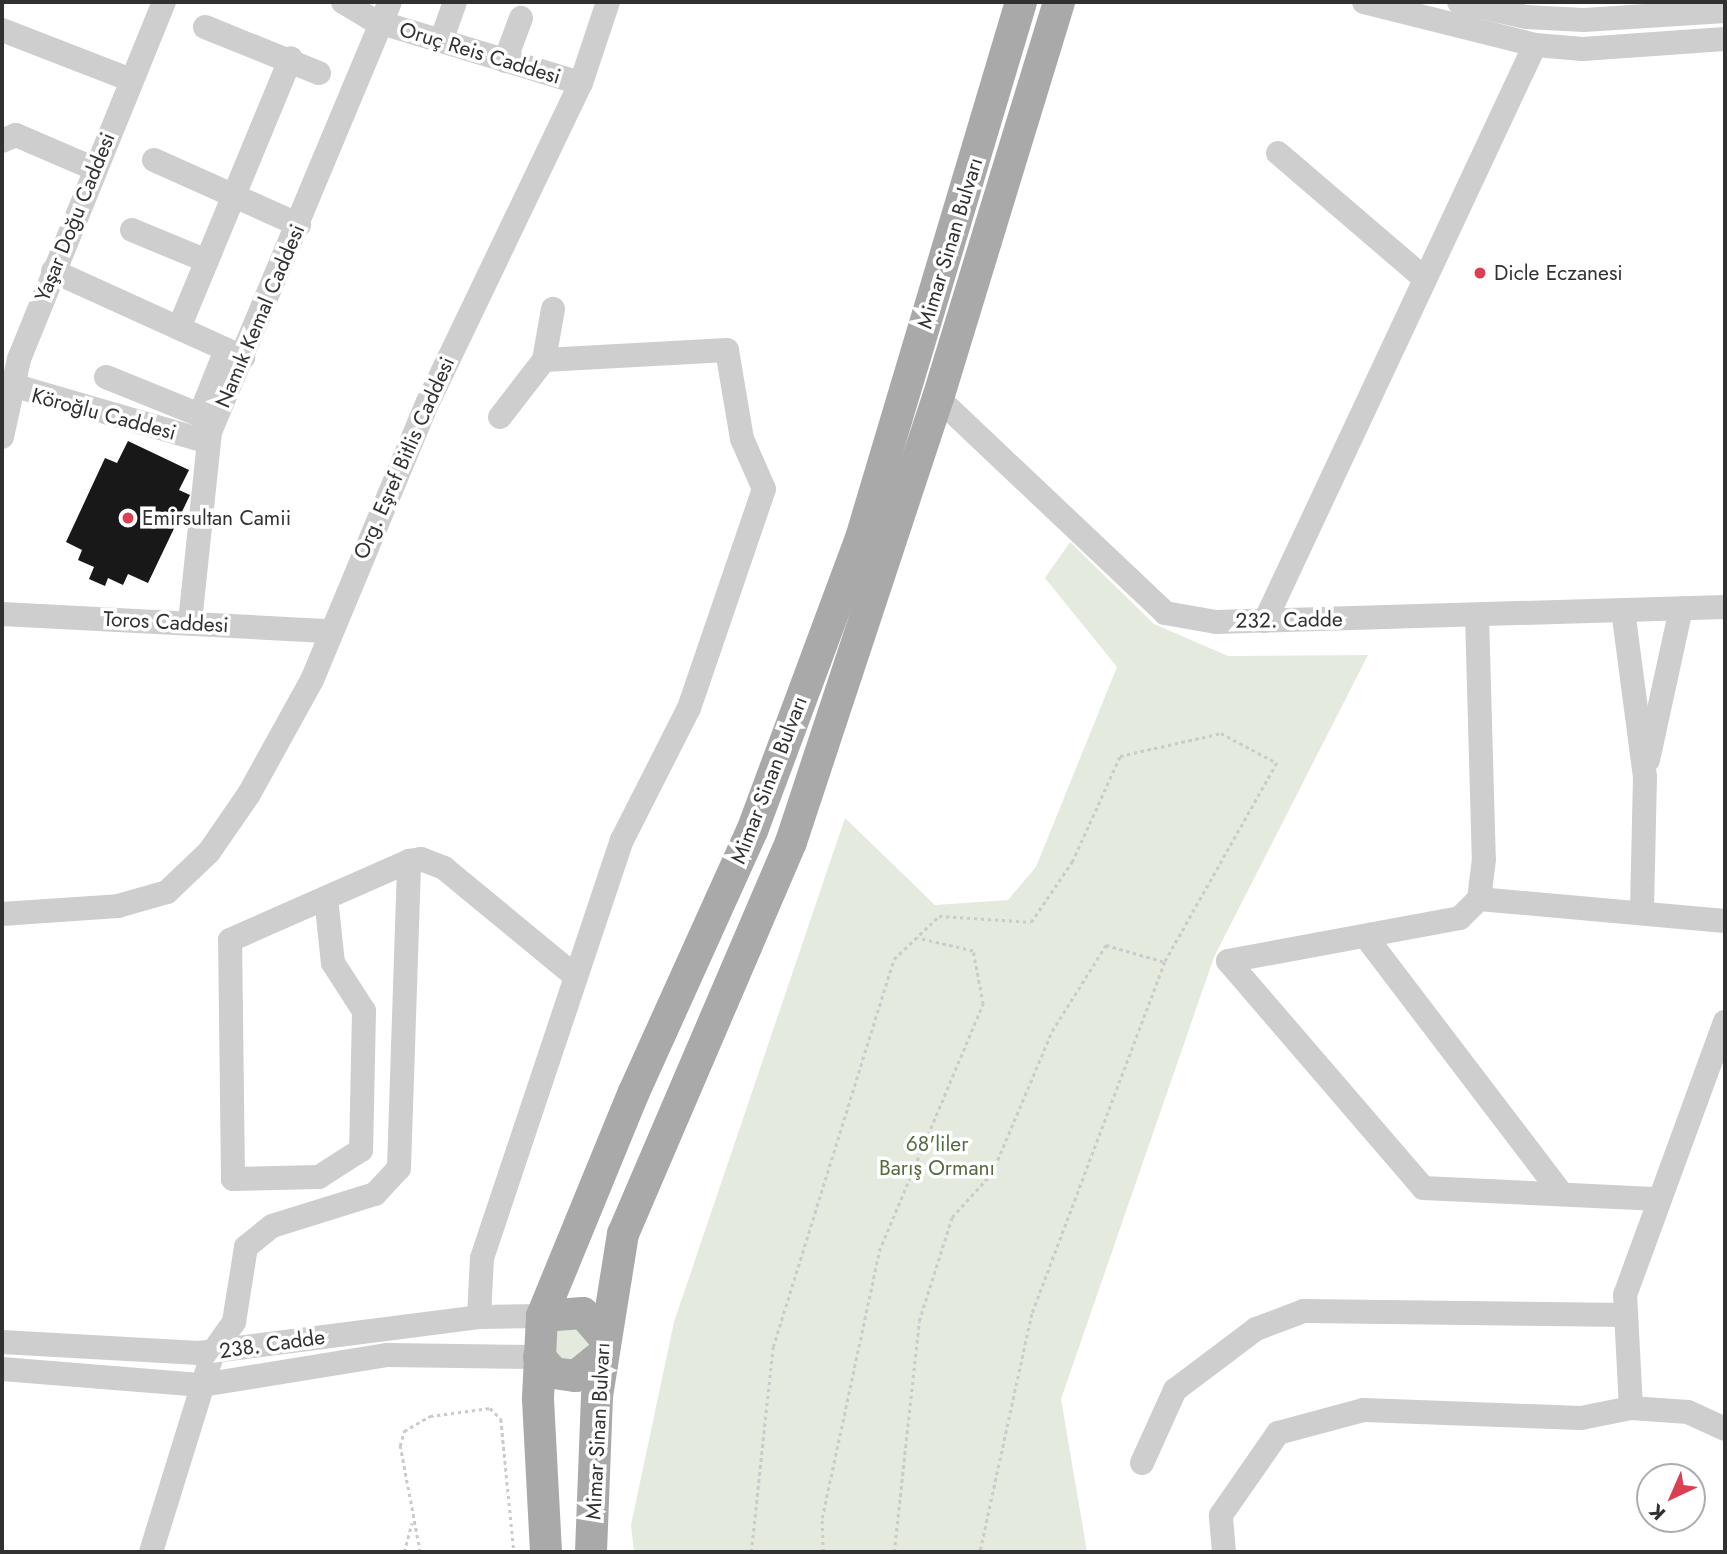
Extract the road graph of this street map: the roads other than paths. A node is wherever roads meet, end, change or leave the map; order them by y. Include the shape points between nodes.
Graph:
1 (162, 2) edge
2 (344, 2) edge
3 (455, 2) edge
4 (608, 2) edge
5 (1021, 2) edge
6 (1059, 2) edge
7 (1364, 2) edge
8 (1459, 2) edge
9 (1556, 10) edge
10 (1725, 11) edge
11 (387, 13) edge
12 (521, 18) dead end
13 (205, 27) dead end
14 (2, 30) edge
15 (1725, 39) edge
16 (441, 41) junction
17 (1535, 45) junction
18 (291, 58) junction
19 (505, 61) junction
20 (319, 73) dead end
21 (131, 80) junction
22 (580, 83) junction
23 (2, 141) edge
24 (1278, 153) dead end
25 (154, 160) dead end
26 (95, 169) junction
27 (235, 197) junction
28 (299, 225) junction
29 (132, 230) dead end
30 (207, 261) junction
31 (53, 271) junction
32 (1424, 278) junction
33 (553, 309) dead end
34 (179, 328) junction
35 (234, 353) junction
36 (544, 360) junction
37 (106, 377) dead end
38 (7, 386) edge
39 (149, 396) junction
40 (938, 398) junction
41 (500, 417) dead end
42 (136, 423) junction
43 (2, 437) edge
44 (208, 442) junction
45 (1725, 607) edge
46 (1681, 609) junction
47 (1623, 610) junction
48 (2, 614) edge
49 (1477, 615) junction
50 (1265, 621) junction
51 (190, 622) junction
52 (330, 631) junction
53 (1645, 778) junction
54 (409, 861) junction
55 (326, 898) junction
56 (1479, 899) junction
57 (1642, 913) junction
58 (2, 914) edge
59 (1725, 921) edge
60 (1366, 937) junction
61 (576, 977) junction
62 (364, 1011) junction
63 (404, 1014) junction
64 (1725, 1023) edge
65 (1562, 1194) junction
66 (1660, 1199) junction
67 (1626, 1315) junction
68 (542, 1316) junction
69 (479, 1317) junction
70 (2, 1342) edge
71 (602, 1346) junction
72 (213, 1352) junction
73 (539, 1357) junction
74 (2, 1369) edge
75 (202, 1385) junction
76 (1631, 1409) junction
77 (1725, 1429) edge
78 (1142, 1463) dead end
79 (151, 1552) edge
80 (546, 1552) edge
81 (592, 1552) edge
82 (1224, 1552) edge

1 - 21 street, Yaşar Doğu Caddesi
2 - 11 street, Oruç Reis Caddesi
3 - 16 street
4 - 22 street, Org. Eşref Bitlis Caddesi
5 - 68 main road, Mimar Sinan Bulvarı via 861,538 752,831 634,1092
6 - 40 main road, Mimar Sinan Bulvarı
7 - 17 street
8 - 9 street
9 - 10 street
11 - 16 street, Oruç Reis Caddesi
11 - 28 street, Namık Kemal Caddesi
12 - 19 street
13 - 18 street
14 - 21 street
15 - 17 street via 1583,48
16 - 19 street, Oruç Reis Caddesi
17 - 32 street
18 - 20 street
18 - 27 street
19 - 22 street, Oruç Reis Caddesi
21 - 26 street, Yaşar Doğu Caddesi
22 - 52 street, Org. Eşref Bitlis Caddesi via 428,402
23 - 26 street via 16,135
24 - 32 street
25 - 27 street
26 - 31 street, Yaşar Doğu Caddesi
27 - 28 street
27 - 30 street
28 - 35 street, Namık Kemal Caddesi
29 - 30 street
30 - 34 street
31 - 34 street
31 - 38 street, Yaşar Doğu Caddesi
32 - 50 street
33 - 36 street
34 - 35 street
35 - 39 street via 200,415
35 - 44 street, Namık Kemal Caddesi
36 - 41 street
36 - 61 street via 727,350 742,439 764,489 689,708 622,840
37 - 39 street
38 - 42 street, Köroğlu Caddesi
38 - 43 street, Yaşar Doğu Caddesi
39 - 42 street
40 - 50 street, 232. Cadde via 1165,613
40 - 71 main road, Mimar Sinan Bulvarı via 791,842 624,1234
42 - 44 street, Köroğlu Caddesi
44 - 51 street, Namık Kemal Caddesi
45 - 46 street, 232. Cadde
46 - 47 street, 232. Cadde
46 - 53 street
47 - 49 street, 232. Cadde
47 - 53 street
48 - 51 street, Toros Caddesi
49 - 50 street, 232. Cadde
49 - 56 street via 1484,859
51 - 52 street, Toros Caddesi
52 - 58 street, Org. Eşref Bitlis Caddesi via 312,680 249,794 209,852 167,892 118,906
53 - 57 street
54 - 55 street
54 - 61 street via 444,868
54 - 63 street
55 - 62 street via 333,963
55 - 62 street via 230,940 233,1179 319,1177 360,1150
56 - 57 street
56 - 60 street via 1461,918
57 - 59 street
60 - 65 street
60 - 65 street via 1228,961 1423,1188
61 - 69 street via 482,1258
62 - 63 street
63 - 72 street via 398,1168 375,1194 272,1226 246,1247 234,1322
64 - 66 street
65 - 66 street
66 - 67 street via 1625,1295
67 - 76 street
67 - 78 street via 1304,1311 1256,1329 1175,1390
68 - 69 street, 238. Cadde
68 - 71 main road via 583,1313
68 - 73 main road, Mimar Sinan Bulvarı
69 - 72 street, 238. Cadde
70 - 72 street, 238. Cadde
71 - 73 main road via 576,1376 554,1373
71 - 81 main road, Mimar Sinan Bulvarı
72 - 75 street
73 - 75 street, 238. Cadde via 388,1355
73 - 80 main road, Mimar Sinan Bulvarı
74 - 75 street, 238. Cadde
75 - 79 street
76 - 77 street via 1688,1412
76 - 82 street via 1581,1418 1364,1410 1278,1433 1221,1515

